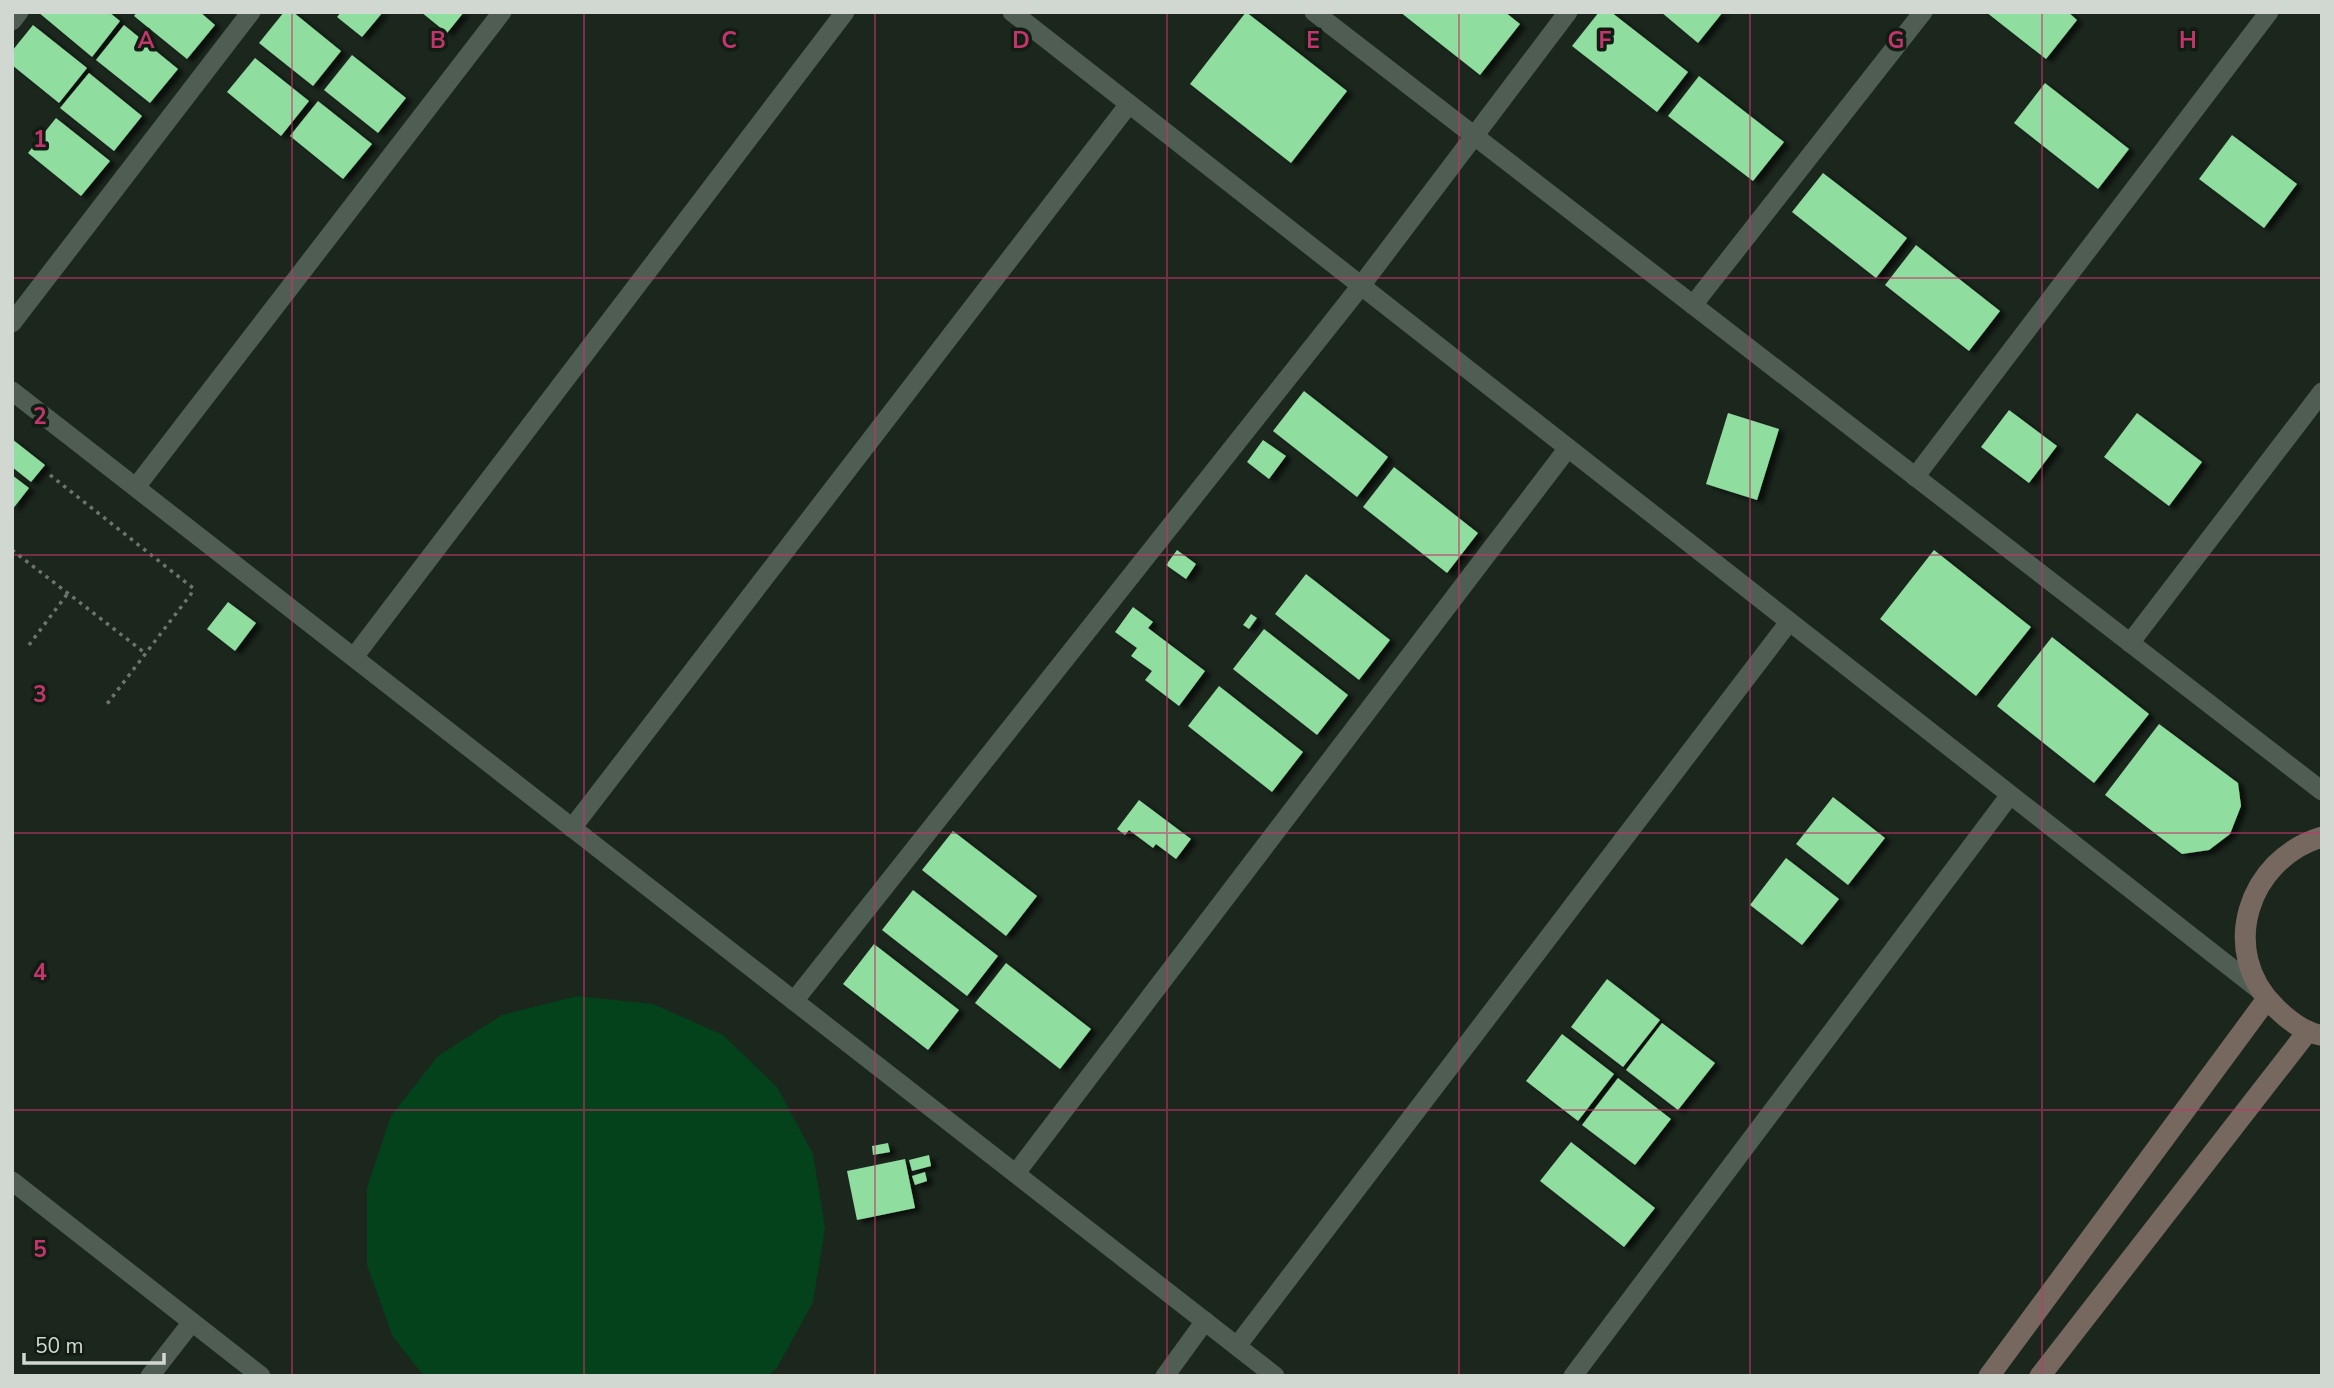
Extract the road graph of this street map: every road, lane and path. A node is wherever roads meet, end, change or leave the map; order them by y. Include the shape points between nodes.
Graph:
1 (19, 12) edge
2 (251, 12) edge
3 (502, 12) edge
4 (845, 12) edge
5 (1012, 12) edge
6 (1314, 12) edge
7 (1568, 12) edge
8 (1923, 12) edge
9 (2269, 12) edge
10 (12, 21) edge
11 (1129, 104) junction
12 (1474, 136) junction
13 (1360, 287) junction
14 (1693, 305) junction
15 (12, 323) edge
16 (12, 391) edge
17 (2322, 392) edge
18 (1568, 448) junction
19 (50, 475) dead end
20 (1915, 477) junction
21 (136, 487) junction
22 (12, 550) edge
23 (68, 593) junction
24 (1789, 622) junction
25 (2130, 643) junction
26 (29, 645) dead end
27 (145, 653) junction
28 (354, 657) junction
29 (107, 704) dead end
30 (2322, 791) edge
31 (2010, 795) junction
32 (572, 828) junction
33 (2322, 836) edge
34 (2264, 996) junction
35 (794, 1001) junction
36 (2316, 1035) edge
37 (1016, 1173) junction
38 (12, 1181) edge
39 (1205, 1321) junction
40 (192, 1322) junction
41 (1237, 1346) junction
42 (150, 1376) edge
43 (261, 1376) edge
44 (1164, 1376) edge
45 (1275, 1376) edge
46 (1573, 1376) edge
47 (1989, 1376) edge
48 (2040, 1376) edge

1 - 10 street
2 - 15 street
3 - 21 street
4 - 28 street
5 - 11 street
6 - 12 street
7 - 12 street
8 - 14 street
9 - 20 street
11 - 13 street
11 - 32 street
12 - 13 street
12 - 14 street
13 - 18 street
13 - 35 street
14 - 20 street
16 - 21 street
17 - 25 street
18 - 24 street
18 - 37 street
19 - 27 path via 193,588
20 - 25 street
21 - 28 street
22 - 23 path
23 - 26 path
23 - 27 path
24 - 31 street
24 - 41 street
25 - 30 street
27 - 29 path
28 - 32 street
31 - 34 street
31 - 46 street
32 - 35 street
33 - 34 street via 2290,850 2267,872 2251,900 2245,931 2248,963
34 - 36 street via 2285,1018
34 - 47 street
35 - 37 street
36 - 48 street
37 - 39 street
38 - 40 street
39 - 41 street
39 - 44 street
40 - 42 street
40 - 43 street
41 - 45 street

